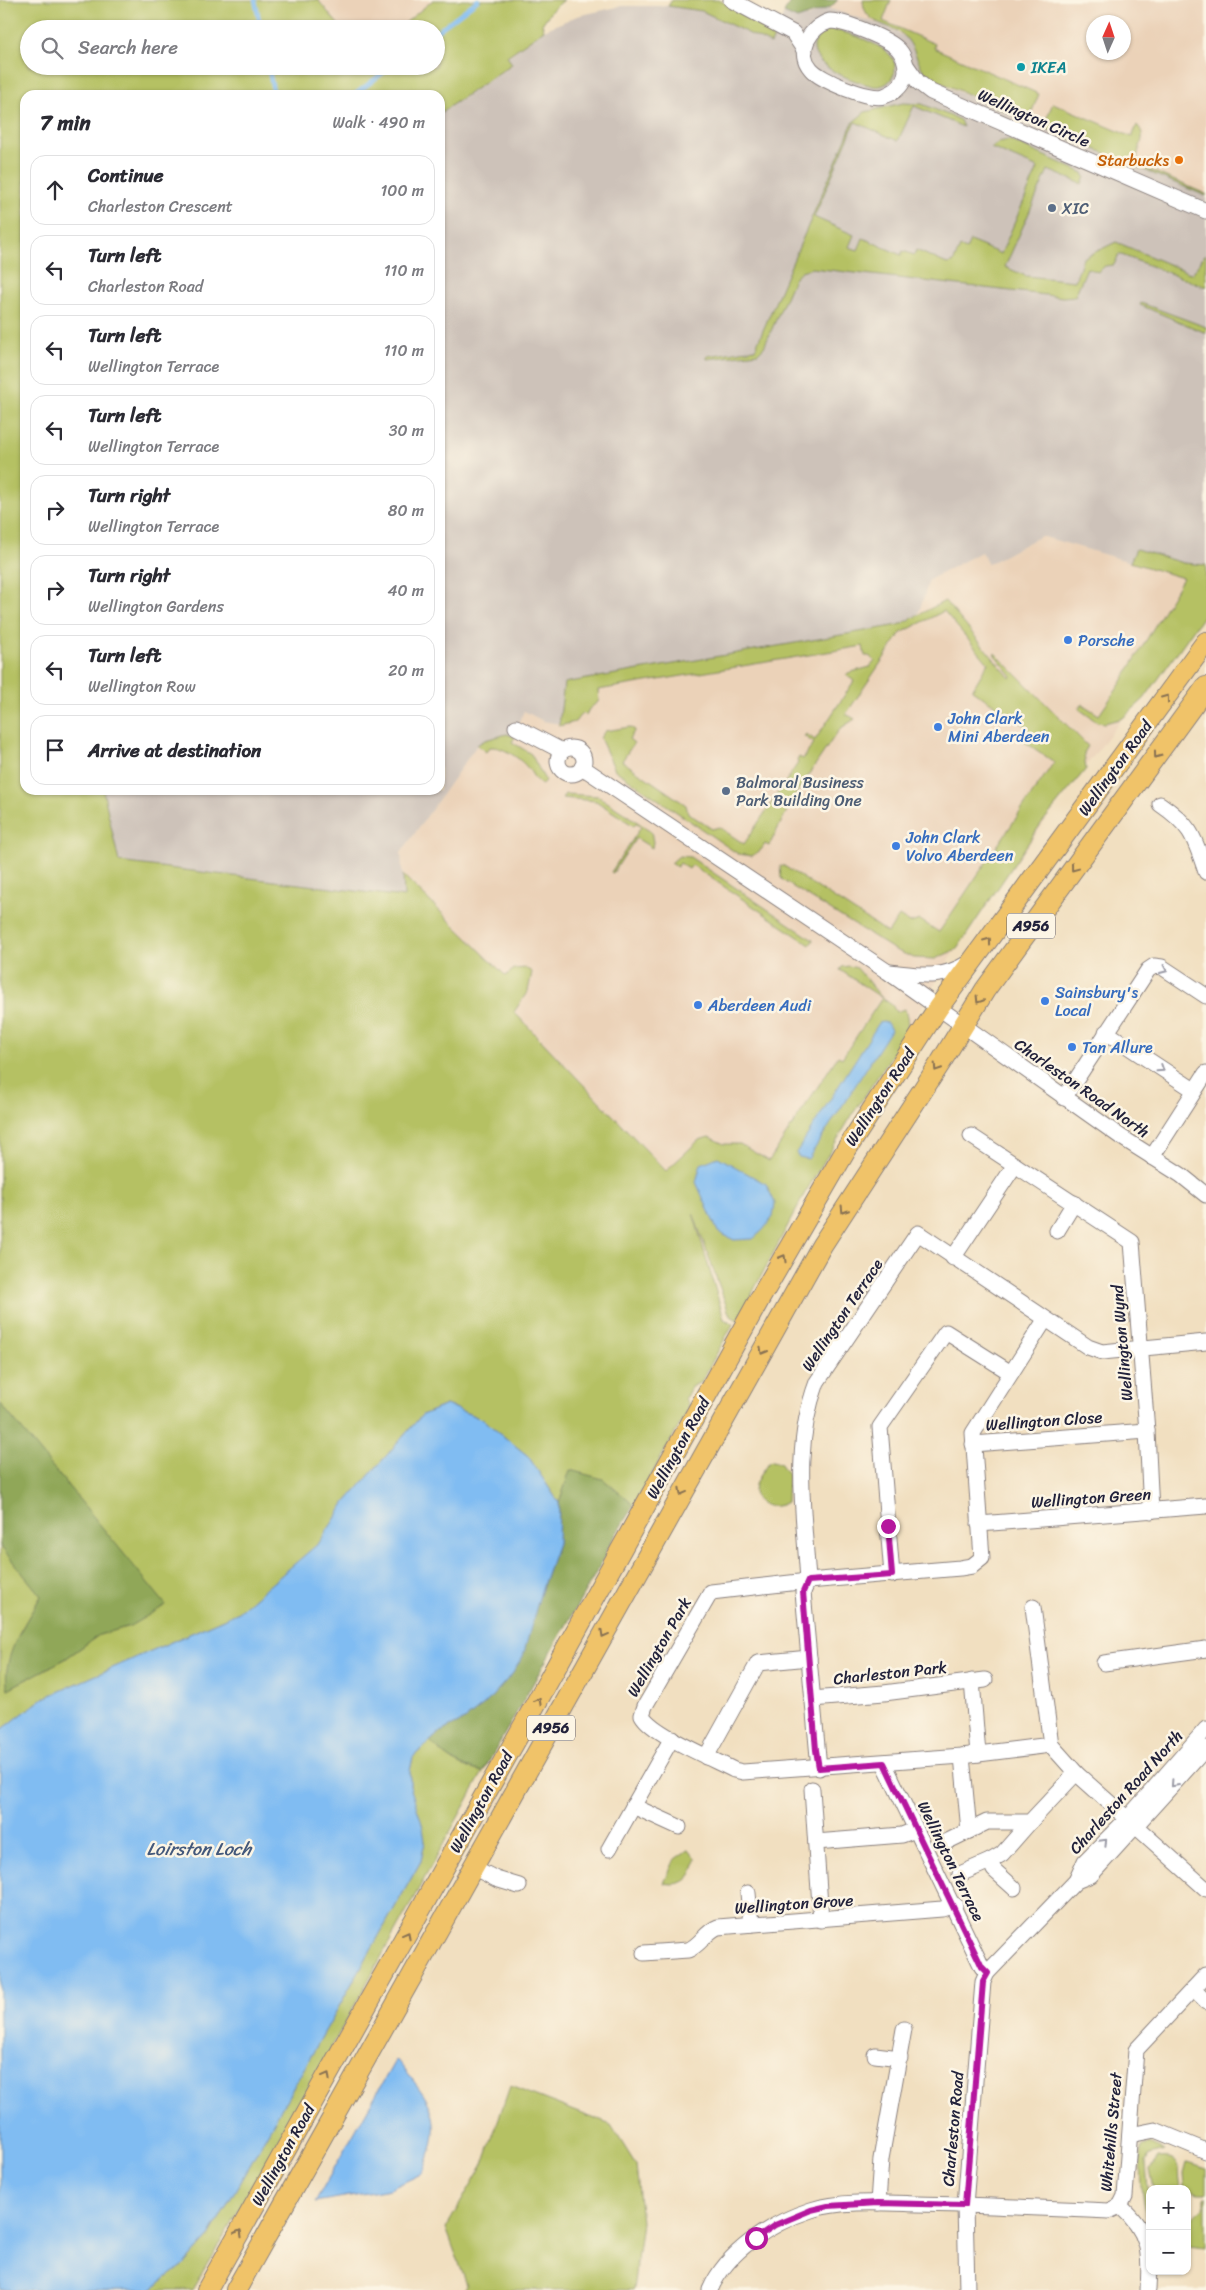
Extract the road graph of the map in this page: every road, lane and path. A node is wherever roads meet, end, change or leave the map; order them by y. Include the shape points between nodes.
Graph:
1 (731, 0) edge
2 (817, 27) junction
3 (787, 29) junction
4 (805, 51) junction
5 (906, 65) junction
6 (894, 91) junction
7 (931, 92) junction
8 (1206, 211) edge
9 (1206, 642) edge
10 (1206, 687) edge
11 (516, 727) dead end
12 (1160, 804) dead end
13 (1206, 872) edge
14 (974, 959) junction
15 (888, 972) junction
16 (1206, 996) edge
17 (938, 1008) junction
18 (962, 1026) junction
19 (1106, 1032) junction
20 (1206, 1072) edge
21 (1194, 1090) junction
22 (1064, 1098) junction
23 (972, 1136) dead end
24 (1152, 1157) junction
25 (1015, 1165) junction
26 (1206, 1195) edge
27 (1074, 1203) junction
28 (1057, 1231) dead end
29 (953, 1258) junction
30 (1045, 1320) junction
31 (1206, 1342) edge
32 (1139, 1350) junction
33 (1011, 1373) junction
34 (1147, 1431) junction
35 (973, 1444) junction
36 (1206, 1506) edge
37 (1151, 1511) junction
38 (979, 1524) junction
39 (892, 1575) junction
40 (808, 1581) junction
41 (1033, 1607) dead end
42 (1206, 1649) edge
43 (809, 1658) junction
44 (1104, 1663) dead end
45 (812, 1699) junction
46 (1206, 1729) edge
47 (672, 1738) junction
48 (1051, 1745) junction
49 (1206, 1748) edge
50 (978, 1754) junction
51 (962, 1756) junction
52 (706, 1757) junction
53 (884, 1763) junction
54 (819, 1768) junction
55 (1076, 1773) junction
56 (812, 1789) dead end
57 (633, 1806) junction
58 (1030, 1822) junction
59 (1131, 1823) junction
60 (678, 1827) dead end
61 (915, 1830) junction
62 (969, 1831) junction
63 (816, 1842) junction
64 (946, 1842) dead end
65 (609, 1850) dead end
66 (990, 1861) junction
67 (473, 1867) junction
68 (960, 1874) dead end
69 (1204, 1883) edge
70 (519, 1886) dead end
71 (1014, 1888) dead end
72 (748, 1892) dead end
73 (955, 1906) junction
74 (821, 1920) junction
75 (751, 1924) junction
76 (644, 1953) dead end
77 (988, 1973) junction
78 (1206, 1975) edge
79 (1193, 1990) junction
80 (1206, 2002) edge
81 (904, 2030) dead end
82 (875, 2055) dead end
83 (900, 2058) junction
84 (1130, 2135) junction
85 (1206, 2151) edge
86 (878, 2203) junction
87 (965, 2205) junction
88 (1120, 2206) junction
89 (207, 2290) edge
90 (236, 2290) edge
91 (710, 2290) edge
92 (967, 2290) edge
93 (1148, 2290) edge

1 - 3 street
2 - 3 street
2 - 4 street via 807,38
2 - 5 street via 830,21 838,22 890,43 902,53
3 - 4 street via 798,38
4 - 6 street via 810,68 834,83 874,97 883,97
5 - 6 street via 904,80
5 - 7 street, Wellington Circle via 918,82
6 - 7 street, Wellington Circle
7 - 8 street, Wellington Circle
14 -> 9 main road, Wellington Road / A956
10 -> 18 main road, Wellington Road / A956 via 1030,926
11 - 15 street, Charleston Road North via 562,751 558,762 563,772 574,774 582,767
12 - 13 street via 1187,825
14 - 15 street via 954,972 941,974 922,976
14 - 17 main road, Wellington Road / A956
15 - 17 street, Charleston Road North
19 -> 16 street via 1154,966 1162,967
17 - 18 street, Charleston Road North
89 -> 17 main road, Wellington Road / A956 via 816,1199
18 - 22 street, Charleston Road North
18 -> 67 main road, Wellington Road / A956 via 822,1245
19 -> 21 street
19 - 22 street
20 - 21 street
21 - 24 street
22 - 24 street, Charleston Road North
23 - 25 street
24 - 26 street, Charleston Road North
25 - 27 street
25 - 29 street
27 - 28 street
27 - 32 street, Wellington Wynd via 1132,1242
29 - 30 street, Wellington Terrace
29 - 40 street, Wellington Terrace via 918,1233 818,1382 808,1406 800,1458
30 - 32 street, Wellington Terrace via 1102,1352
30 - 33 street
31 - 32 street, Wellington Terrace
32 - 34 street, Wellington Wynd
33 - 35 street via 973,1433
33 - 39 street via 946,1332 880,1427
34 - 35 street, Wellington Close
34 - 37 street, Wellington Wynd
35 - 38 street
36 - 37 street, Wellington Green
37 - 38 street, Wellington Green
38 - 39 street via 982,1558 972,1566
39 - 40 street
40 - 43 street, Wellington Terrace via 803,1592
40 - 47 street, Wellington Park via 711,1592 642,1716 646,1723
41 - 48 street
42 - 44 street
43 - 45 street, Wellington Terrace
43 - 52 street via 758,1663
45 - 50 street, Charleston Park via 978,1681
45 - 54 street, Wellington Terrace
46 - 59 street, Charleston Road North
47 - 52 street, Wellington Park
47 - 57 street
48 - 50 street
48 - 55 street
49 -> 59 street, Charleston Road North
50 - 51 street
51 - 53 street
51 - 62 street
52 - 54 street, Wellington Park via 742,1772
53 - 54 street
53 - 61 street, Wellington Terrace
55 - 58 street
55 - 59 street
56 - 63 street
57 - 60 street
57 - 65 street
58 - 62 street via 987,1822
58 - 66 street via 1002,1854
59 - 69 street
59 - 77 street, Charleston Road North via 1085,1861 1076,1881
61 - 63 street via 902,1835
61 - 73 street, Wellington Terrace
62 - 64 street
63 - 74 street
66 - 68 street
66 - 71 street via 994,1870
67 - 70 street
67 - 90 main road, Wellington Road / A956
72 - 75 street
73 - 74 street, Wellington Grove
73 - 77 street, Wellington Terrace via 982,1967
74 - 75 street, Wellington Grove
75 - 76 street, Wellington Grove via 718,1927 704,1936 695,1948 688,1950
77 - 87 street, Charleston Road via 983,1982
78 - 79 street, Whitehills Street
79 - 80 street
79 - 84 street, Whitehills Street via 1136,2050
81 - 83 street
82 - 83 street
83 - 86 street via 881,2159
84 - 85 street via 1155,2130
84 - 88 street, Whitehills Street via 1125,2196
86 - 87 street
86 - 91 street via 828,2206 775,2225 739,2252
87 - 88 street via 1109,2211
87 - 92 street, Charleston Road
88 - 93 street, Whitehills Street via 1137,2221 1145,2241

